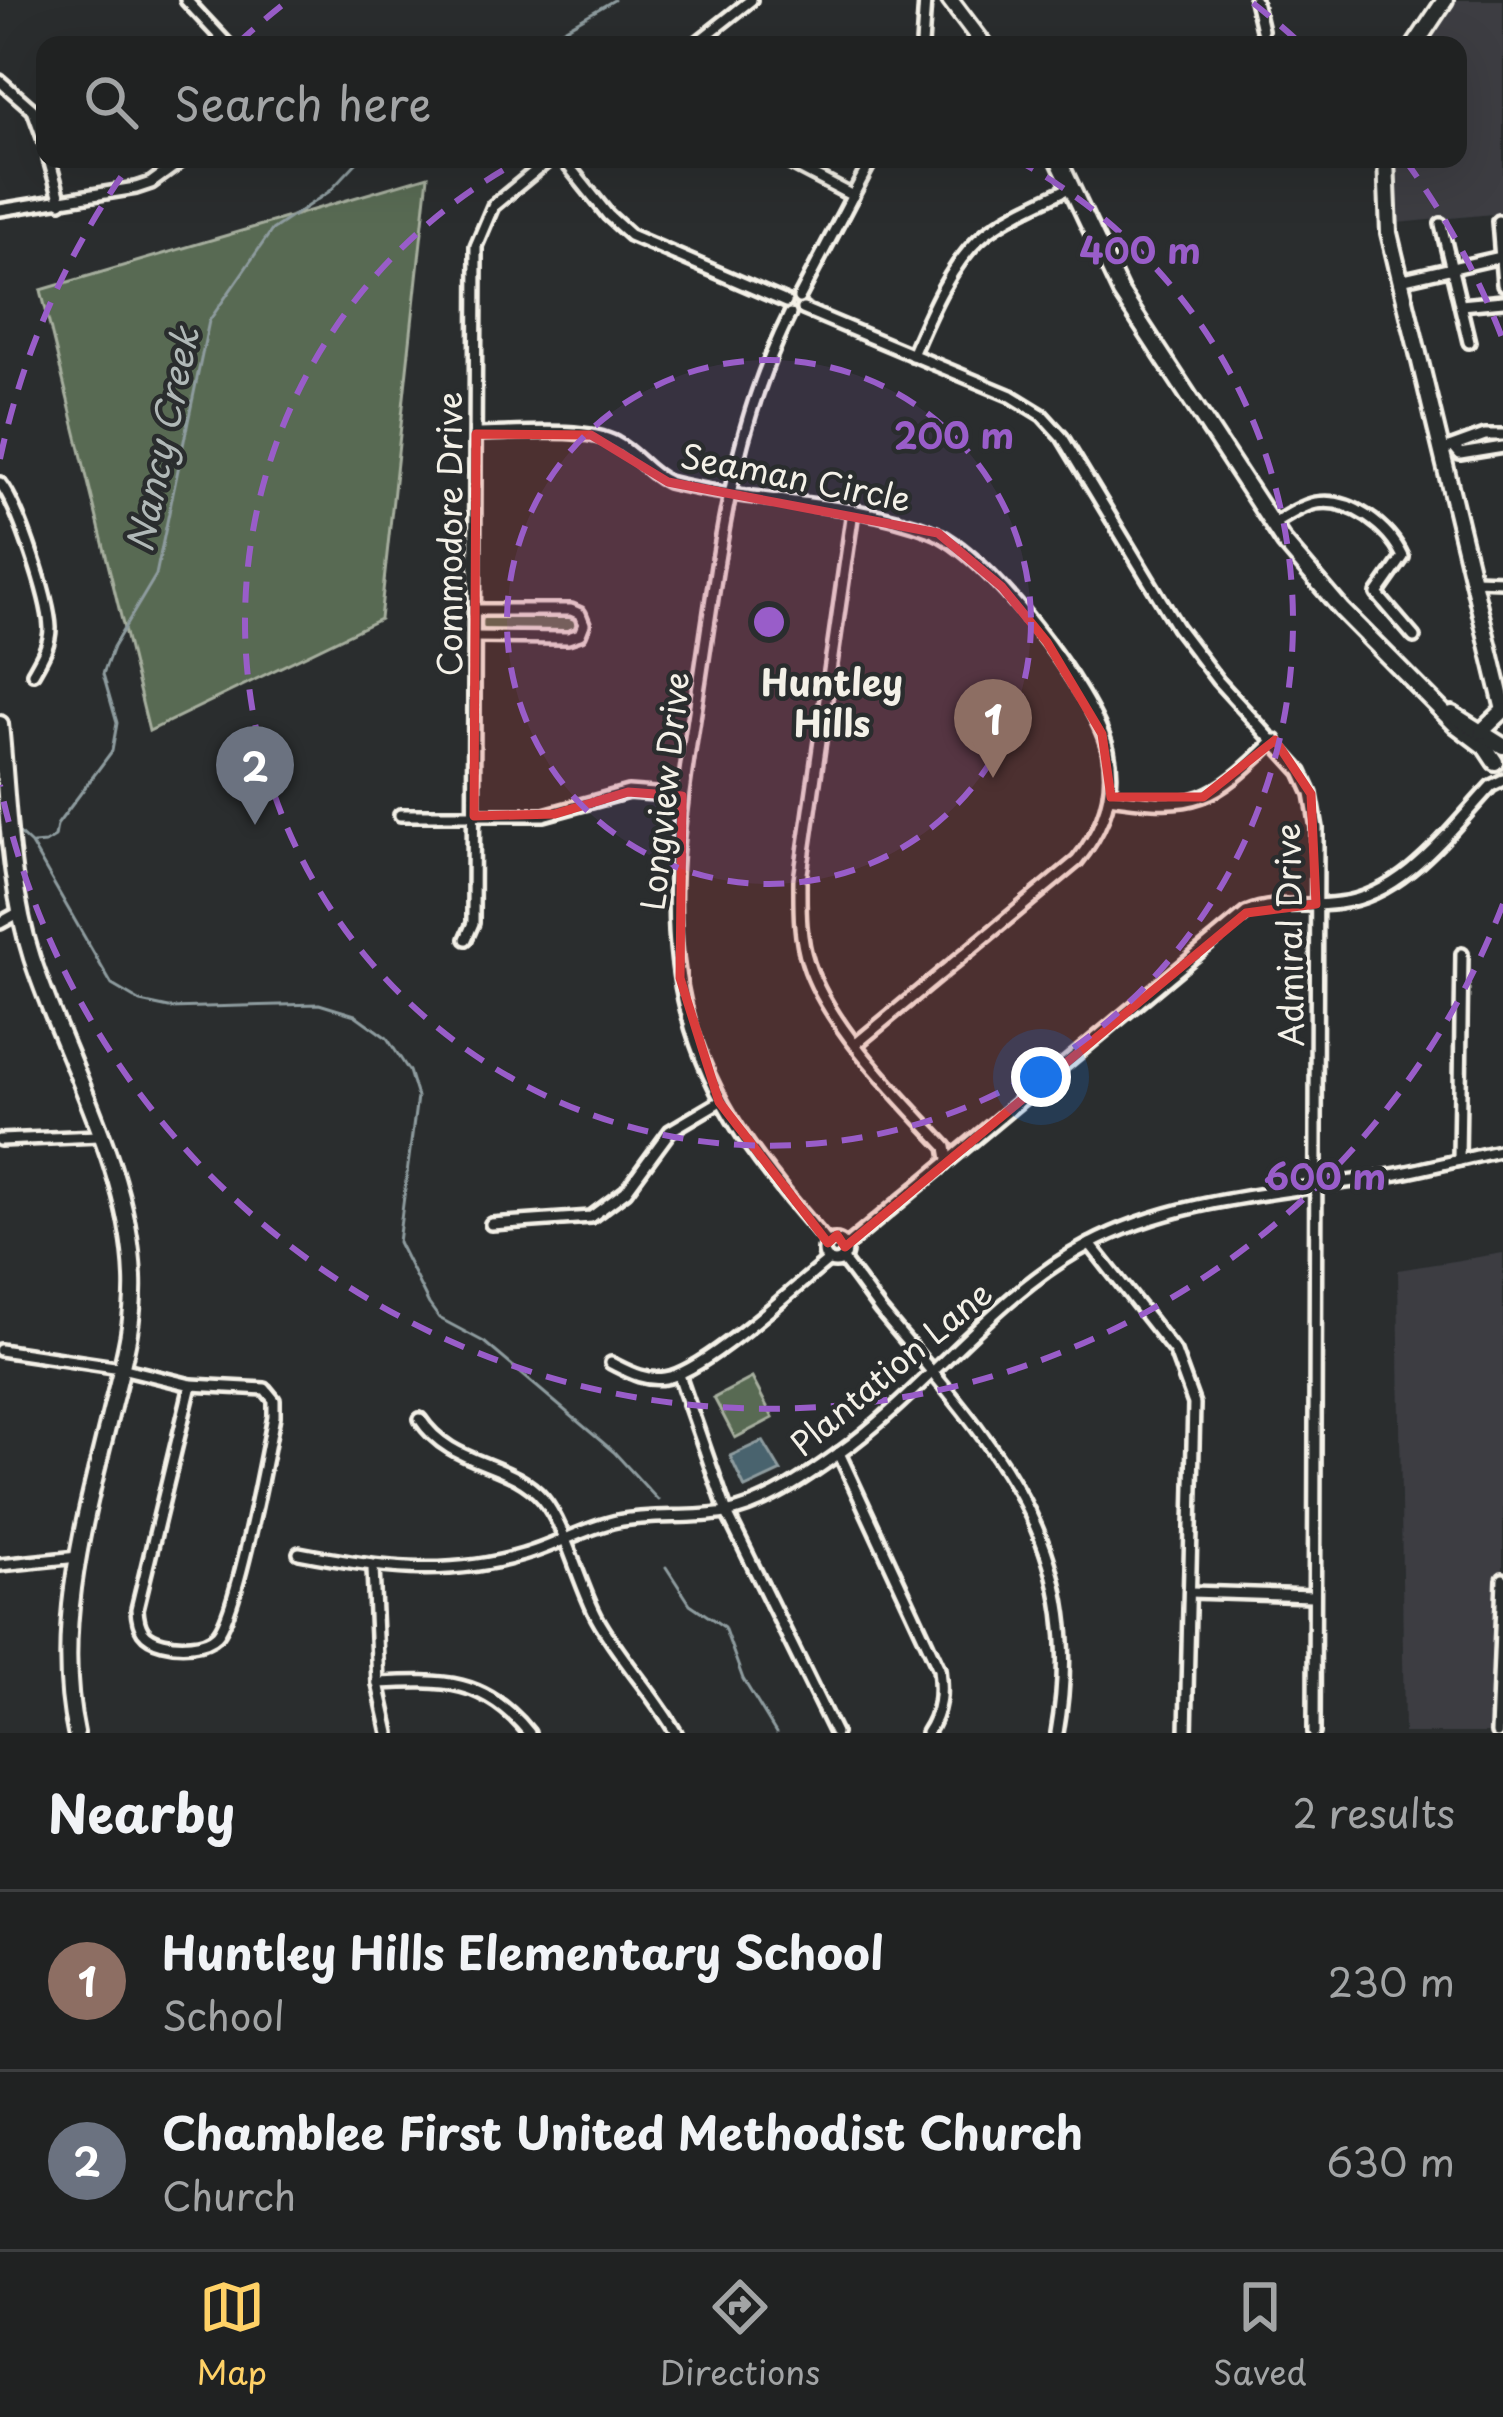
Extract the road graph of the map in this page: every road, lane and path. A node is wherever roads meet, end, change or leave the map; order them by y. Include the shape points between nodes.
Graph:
1 (186, 0) edge
2 (751, 0) edge
3 (925, 0) edge
4 (950, 0) edge
5 (1255, 0) edge
6 (1445, 0) edge
7 (1262, 30) dead end
8 (220, 36) edge
9 (705, 36) edge
10 (923, 36) edge
11 (977, 36) edge
12 (1421, 36) edge
13 (0, 81) edge
14 (36, 118) edge
15 (53, 168) edge
16 (169, 168) edge
17 (539, 168) edge
18 (570, 168) edge
19 (799, 168) edge
20 (867, 168) edge
21 (1062, 168) edge
22 (1386, 168) edge
23 (1071, 187) junction
24 (853, 196) junction
25 (62, 202) junction
26 (0, 210) edge
27 (1498, 220) dead end
28 (1441, 224) dead end
29 (1501, 257) edge
30 (1452, 268) junction
31 (1400, 280) junction
32 (1503, 284) edge
33 (1503, 301) edge
34 (801, 303) junction
35 (1460, 305) junction
36 (788, 308) junction
37 (1469, 342) dead end
38 (912, 355) junction
39 (476, 434) junction
40 (1503, 435) edge
41 (1503, 447) edge
42 (1448, 450) junction
43 (0, 483) edge
44 (728, 493) junction
45 (853, 511) junction
46 (1272, 525) junction
47 (1474, 580) junction
48 (1503, 581) edge
49 (475, 610) junction
50 (1414, 637) dead end
51 (475, 638) junction
52 (33, 673) dead end
53 (1502, 691) edge
54 (1503, 709) edge
55 (1447, 712) junction
56 (0, 724) edge
57 (1482, 731) junction
58 (1275, 740) junction
59 (1499, 767) edge
60 (682, 796) junction
61 (1109, 797) junction
62 (400, 815) dead end
63 (474, 816) junction
64 (1316, 904) junction
65 (20, 912) junction
66 (0, 923) edge
67 (466, 939) dead end
68 (1462, 954) dead end
69 (856, 1044) junction
70 (719, 1102) junction
71 (99, 1136) junction
72 (0, 1140) edge
73 (1503, 1150) edge
74 (948, 1159) junction
75 (1459, 1160) junction
76 (1316, 1186) junction
77 (491, 1224) dead end
78 (828, 1243) junction
79 (1090, 1244) junction
80 (845, 1247) junction
81 (842, 1259) junction
82 (829, 1260) junction
83 (0, 1350) edge
84 (611, 1363) dead end
85 (122, 1368) junction
86 (935, 1372) junction
87 (679, 1375) junction
88 (191, 1385) junction
89 (420, 1420) dead end
90 (839, 1453) junction
91 (727, 1513) junction
92 (562, 1540) junction
93 (299, 1553) dead end
94 (80, 1556) junction
95 (0, 1565) edge
96 (373, 1568) junction
97 (1503, 1579) edge
98 (1190, 1592) junction
99 (1313, 1596) junction
100 (378, 1683) junction
101 (76, 1733) edge
102 (389, 1733) edge
103 (529, 1733) edge
104 (676, 1733) edge
105 (835, 1733) edge
106 (927, 1733) edge
107 (1057, 1733) edge
108 (1186, 1733) edge
109 (1313, 1733) edge
110 (1498, 1733) edge

1 - 8 street
2 - 9 street
3 - 10 street
4 - 11 street
5 - 7 street
6 - 12 street
13 - 14 street
15 - 25 street
16 - 25 street via 136,188
17 - 39 street, Commodore Drive via 493,206 477,239
18 - 36 street via 630,236
19 - 24 street
20 - 24 street
21 - 23 street
22 - 31 street
23 - 38 street via 969,250
23 - 46 street via 1129,307
24 - 34 street
25 - 26 street
27 - 29 street
28 - 30 street
29 - 30 street
29 - 32 street
30 - 31 street
30 - 35 street
31 - 42 street
33 - 35 street
34 - 36 street via 790,298
34 - 38 street, Admiral Drive
35 - 37 street
36 - 44 street, Longview Drive
38 - 58 street, Admiral Drive via 1033,407 1053,426 1177,627
39 - 44 street, Seaman Circle via 591,435 626,449 658,478
39 - 49 street, Commodore Drive
40 - 42 street
41 - 42 street
42 - 47 street
43 - 52 street via 48,616
44 - 45 street, Seaman Circle
44 - 60 street, Longview Drive
45 - 61 street, Seaman Circle via 938,533 1002,586 1096,720 1108,753
45 - 69 street via 800,898 815,981
46 - 50 street via 1311,503 1366,515 1402,551 1377,594
46 - 55 street via 1317,584
47 - 48 street
47 - 53 street
49 - 51 street, Commodore Drive
49 - 51 street via 571,610 584,624 574,637
51 - 63 street, Commodore Drive
53 - 54 street
54 - 57 street
55 - 57 street
55 - 59 street
56 - 65 street
57 - 59 street
58 - 61 street via 1203,797 1162,804
58 - 64 street, Admiral Drive via 1311,794
59 - 64 street via 1397,881 1373,896
60 - 63 street via 628,792 555,814
60 - 70 street, Longview Drive via 680,978
61 - 69 street via 1101,827 1077,861
62 - 63 street
63 - 67 street, Commodore Drive
64 - 74 street via 1246,913
64 - 76 street, Admiral Drive
65 - 66 street
65 - 71 street
68 - 75 street
69 - 74 street
70 - 77 street via 670,1131 626,1190 591,1217
70 - 78 street, Longview Drive
71 - 72 street
71 - 85 street via 128,1224 133,1275
73 - 75 street, Plantation Lane
74 - 80 street
75 - 76 street, Plantation Lane
76 - 79 street, Plantation Lane via 1204,1205
76 - 99 street, Admiral Drive
78 - 80 street
78 - 82 street
79 - 86 street, Plantation Lane via 1034,1280
79 - 98 street via 1175,1352 1194,1404
80 - 81 street
81 - 82 street
81 - 86 street
82 - 87 street
83 - 85 street
84 - 87 street via 642,1378
85 - 88 street
85 - 94 street
86 - 90 street, Plantation Lane
86 - 107 street via 1030,1508 1062,1642
87 - 91 street
88 - 88 street via 273,1392 274,1416 217,1640 175,1646 142,1636 139,1596
89 - 92 street via 452,1450 536,1491
90 - 91 street, Plantation Lane
90 - 106 street via 939,1669 938,1713
91 - 92 street, Plantation Lane via 613,1522
91 - 105 street
92 - 96 street, Plantation Lane via 480,1568
92 - 104 street via 598,1621
93 - 96 street, Plantation Lane
94 - 95 street
94 - 101 street via 68,1648
96 - 100 street
97 - 110 street
98 - 99 street
98 - 108 street
99 - 109 street, Admiral Drive
100 - 102 street
100 - 103 street via 464,1684 489,1695

